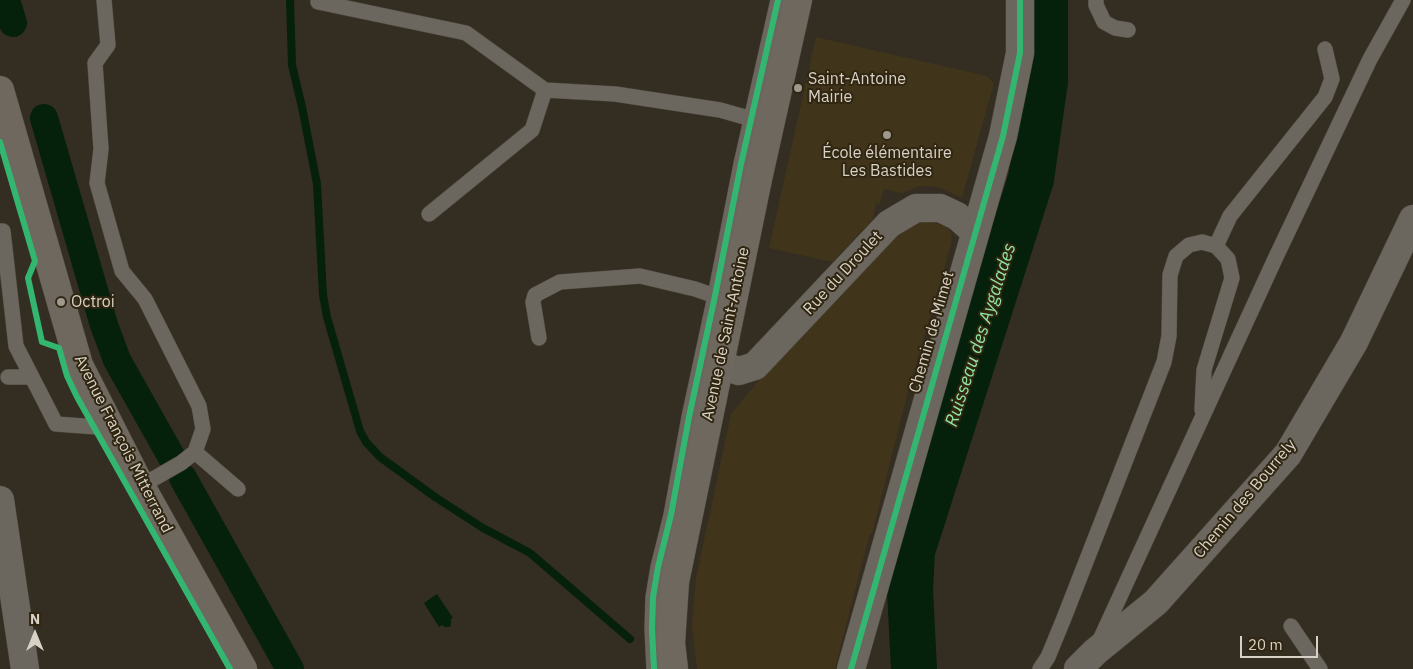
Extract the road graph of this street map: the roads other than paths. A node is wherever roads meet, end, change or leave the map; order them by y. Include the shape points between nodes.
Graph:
1 (104, 0) edge
2 (778, 0) edge
3 (798, 0) edge
4 (1020, 0) edge
5 (1096, 0) edge
6 (1404, 0) edge
7 (318, 2) dead end
8 (1128, 30) dead end
9 (1325, 49) dead end
10 (0, 90) edge
11 (544, 90) junction
12 (761, 121) junction
13 (429, 214) dead end
14 (1413, 219) edge
15 (0, 231) edge
16 (974, 232) junction
17 (1216, 246) junction
18 (716, 296) junction
19 (539, 338) dead end
20 (719, 365) junction
21 (8, 377) dead end
22 (32, 377) junction
23 (1202, 419) junction
24 (111, 428) junction
25 (195, 452) junction
26 (141, 486) junction
27 (238, 489) dead end
28 (0, 500) edge
29 (1291, 626) dead end
30 (1086, 661) edge
31 (25, 669) edge
32 (243, 669) edge
33 (654, 669) edge
34 (674, 669) edge
35 (851, 669) edge
36 (1040, 669) edge
37 (1320, 669) edge

1 - 25 lane via 108,45 94,63 101,148 97,183 122,272 145,299 199,406 203,429
2 - 12 lane
3 - 12 main road, Avenue de Saint-Antoine
4 - 16 street, Chemin de Mimet via 1020,53 1003,136
5 - 8 lane via 1104,22
6 - 23 lane via 1370,59
7 - 11 lane via 466,33
9 - 17 lane via 1332,79 1325,97 1230,216
10 - 24 main road, Avenue François Mitterrand via 80,365
11 - 12 lane via 616,94 720,110
11 - 13 lane via 532,130
12 - 18 lane
12 - 20 main road, Avenue de Saint-Antoine
14 - 30 street, Chemin des Bourrely via 1354,342 1288,454 1156,602
15 - 22 lane via 3,231 16,346
16 - 20 street, Rue du Droulet via 957,216 940,208 916,208 889,224 755,366 739,371
16 - 35 street, Chemin de Mimet
17 - 23 lane via 1228,260 1232,278 1204,370
17 - 36 lane via 1202,242 1189,245 1176,256 1170,275 1169,336 1164,362 1064,618
18 - 19 lane via 640,276 560,282 535,295 533,302
18 - 33 lane via 653,597
20 - 34 main road, Avenue de Saint-Antoine via 675,582 671,642
21 - 22 lane
22 - 24 lane via 56,424
23 - 30 lane
24 - 26 main road, Avenue François Mitterrand
25 - 26 lane
25 - 27 lane
26 - 32 main road, Avenue François Mitterrand
28 - 31 street
29 - 37 lane

